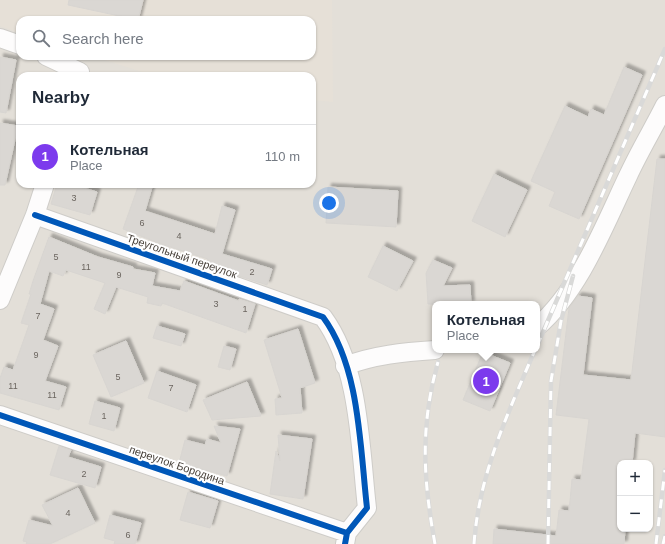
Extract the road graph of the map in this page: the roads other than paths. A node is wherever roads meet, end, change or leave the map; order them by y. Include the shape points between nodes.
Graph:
1 (0, 38) edge
2 (16, 44) edge
3 (54, 60) edge
4 (80, 72) edge
5 (665, 105) edge
6 (44, 188) edge
7 (35, 215) junction
8 (0, 300) edge
9 (540, 324) edge
10 (432, 350) edge
11 (345, 366) junction
12 (0, 416) edge
13 (346, 538) edge

1 - 2 street
3 - 4 street
5 - 9 street via 630,170 586,262 551,314
6 - 7 street
7 - 8 street
7 - 11 street, Треугольный переулок via 322,316 332,330
10 - 11 street via 395,353
11 - 13 street via 354,400 367,508
12 - 13 street, переулок Бородина

